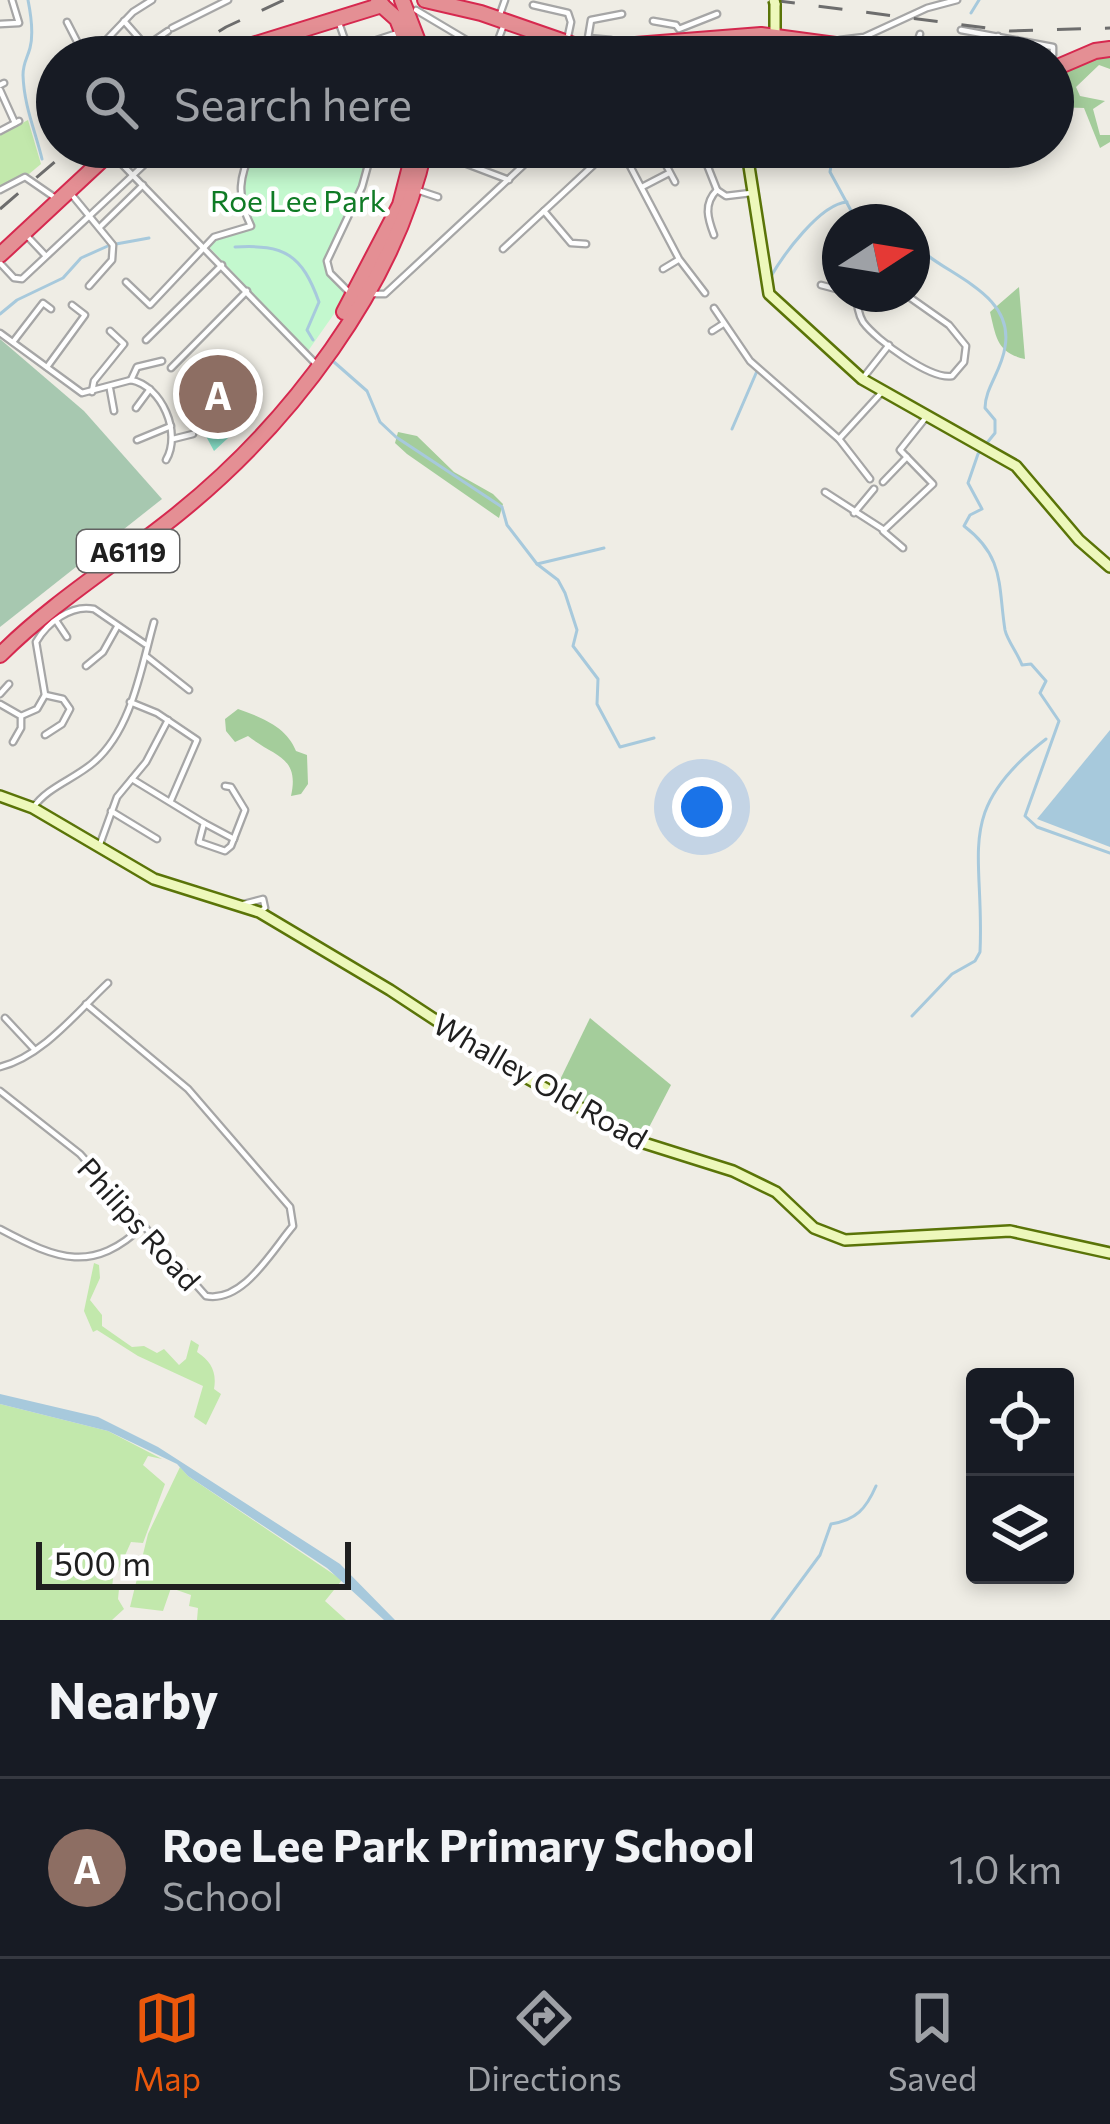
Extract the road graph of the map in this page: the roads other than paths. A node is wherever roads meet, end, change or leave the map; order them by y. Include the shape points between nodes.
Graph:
1 (12, 0) edge
2 (150, 0) edge
3 (228, 0) edge
4 (505, 0) edge
5 (957, 0) edge
6 (774, 2) edge
7 (397, 4) edge
8 (533, 5) dead end
9 (622, 14) dead end
10 (717, 14) dead end
11 (337, 18) junction
12 (124, 21) junction
13 (502, 21) junction
14 (653, 21) dead end
15 (67, 22) dead end
16 (0, 24) edge
17 (961, 30) dead end
18 (403, 32) junction
19 (75, 36) edge
20 (109, 36) edge
21 (137, 36) edge
22 (161, 36) edge
23 (282, 36) edge
24 (343, 36) edge
25 (393, 36) edge
26 (404, 36) edge
27 (413, 36) edge
28 (455, 36) edge
29 (498, 36) edge
30 (542, 36) edge
31 (568, 36) edge
32 (588, 36) edge
33 (677, 36) edge
34 (679, 36) edge
35 (778, 36) edge
36 (869, 36) edge
37 (998, 36) edge
38 (1110, 49) edge
39 (1074, 53) edge
40 (2, 86) edge
41 (0, 131) edge
42 (94, 168) edge
43 (127, 168) edge
44 (141, 168) edge
45 (243, 168) edge
46 (367, 168) edge
47 (410, 168) edge
48 (420, 168) edge
49 (478, 168) edge
50 (521, 168) edge
51 (592, 168) edge
52 (630, 168) edge
53 (708, 168) edge
54 (748, 168) edge
55 (133, 176) junction
56 (508, 180) junction
57 (675, 182) dead end
58 (143, 185) junction
59 (642, 187) junction
60 (414, 189) junction
61 (0, 190) edge
62 (717, 190) junction
63 (751, 193) junction
64 (64, 196) junction
65 (438, 197) dead end
66 (544, 211) junction
67 (92, 215) junction
68 (101, 226) junction
69 (24, 233) junction
70 (714, 235) dead end
71 (586, 244) dead end
72 (206, 246) junction
73 (503, 249) dead end
74 (46, 256) junction
75 (0, 259) edge
76 (679, 259) junction
77 (222, 265) junction
78 (663, 269) dead end
79 (90, 282) dead end
80 (125, 283) dead end
81 (247, 291) junction
82 (705, 293) dead end
83 (373, 294) dead end
84 (354, 295) junction
85 (72, 305) dead end
86 (714, 308) dead end
87 (51, 310) dead end
88 (860, 312) edge
89 (930, 312) edge
90 (723, 324) junction
91 (110, 331) dead end
92 (712, 331) dead end
93 (0, 333) edge
94 (146, 340) dead end
95 (13, 342) junction
96 (889, 344) junction
97 (162, 362) dead end
98 (316, 363) junction
99 (47, 367) junction
100 (171, 368) dead end
101 (862, 379) junction
102 (131, 380) junction
103 (110, 388) junction
104 (149, 389) junction
105 (92, 392) junction
106 (882, 392) junction
107 (136, 408) dead end
108 (114, 411) dead end
109 (927, 416) junction
110 (170, 426) junction
111 (193, 434) dead end
112 (838, 439) junction
113 (137, 440) dead end
114 (173, 440) junction
115 (907, 457) junction
116 (166, 460) dead end
117 (871, 479) dead end
118 (883, 482) dead end
119 (874, 490) dead end
120 (824, 492) dead end
121 (854, 513) junction
122 (883, 531) junction
123 (904, 548) dead end
124 (1110, 567) edge
125 (56, 621) junction
126 (154, 622) dead end
127 (117, 627) junction
128 (67, 632) dead end
129 (147, 645) junction
130 (0, 646) edge
131 (144, 655) junction
132 (0, 656) edge
133 (86, 666) dead end
134 (9, 683) dead end
135 (189, 689) dead end
136 (0, 694) edge
137 (45, 695) junction
138 (130, 702) junction
139 (0, 704) edge
140 (22, 716) junction
141 (168, 720) junction
142 (45, 735) dead end
143 (13, 742) dead end
144 (132, 778) junction
145 (225, 786) dead end
146 (0, 796) edge
147 (170, 802) junction
148 (33, 808) junction
149 (111, 811) junction
150 (204, 823) junction
151 (157, 838) dead end
152 (234, 839) junction
153 (98, 848) junction
154 (108, 982) dead end
155 (86, 1004) junction
156 (5, 1018) dead end
157 (34, 1049) junction
158 (0, 1067) edge
159 (0, 1091) edge
160 (144, 1225) junction
161 (0, 1229) edge
162 (1110, 1252) edge

1 - 16 street via 19,23
2 - 12 street
3 - 22 street
4 - 13 street
5 - 36 street
6 - 35 street
7 - 11 highway
7 - 13 highway
7 - 18 highway
7 - 27 highway
7 - 28 street
8 - 31 street via 571,17
9 - 32 street via 593,18
10 - 34 street
11 - 23 highway
11 - 24 street
12 - 20 street
12 - 21 street
13 - 29 street
13 - 30 highway
14 - 33 street via 676,25
15 - 19 street
17 - 37 street
18 - 25 street
18 - 26 highway
38 - 39 highway
40 - 41 street via 17,122
42 - 64 highway
43 - 55 street
44 - 55 street
45 - 72 street via 238,192 250,226
46 - 84 street via 327,261
47 - 84 highway, A6119 via 400,205
48 - 60 highway, A6119
49 - 56 street
50 - 56 street
51 - 66 street
52 - 59 street
53 - 62 street
54 - 63 street
55 - 58 street
55 - 67 street
56 - 83 street via 385,293
57 - 59 street via 668,169
58 - 68 street
58 - 72 street
59 - 76 street
60 - 65 street
60 - 98 highway, A6119 via 368,291
61 - 64 street via 25,176
62 - 63 street
62 - 70 street via 706,212
63 - 101 street via 769,294
64 - 67 street
64 - 69 highway
66 - 71 street via 571,243
66 - 73 street
67 - 68 street
67 - 74 street
68 - 79 street via 112,260
69 - 74 street
69 - 75 highway
72 - 77 street
72 - 80 street via 150,305
74 - 75 street via 17,280
76 - 78 street
76 - 82 street
77 - 81 street
77 - 94 street
81 - 98 street
81 - 100 street
84 - 98 highway, A6119
85 - 99 street via 85,315
86 - 90 street
87 - 95 street via 43,303
88 - 96 street
89 - 96 street via 961,336 968,352 958,371 943,378
90 - 92 street
90 - 112 street via 750,362
91 - 105 street via 124,344
93 - 95 street
95 - 99 street
96 - 101 street
97 - 102 street via 136,367
98 - 130 highway, A6119 via 188,496
98 - 132 highway, A6119 via 287,407 189,505
99 - 105 street
101 - 106 street
102 - 103 street
102 - 104 street
103 - 105 street
103 - 108 street
104 - 107 street
104 - 110 street
106 - 109 street
106 - 112 street
109 - 115 street via 900,447
109 - 124 street via 1016,466
110 - 113 street
110 - 114 street
111 - 114 street
112 - 117 street
114 - 116 street
115 - 118 street
115 - 122 street via 933,484
119 - 121 street
120 - 121 street
121 - 122 street
122 - 123 street
125 - 127 street via 88,607
125 - 128 street
125 - 137 street via 35,649
126 - 129 street
127 - 129 street
127 - 133 street
129 - 131 street
131 - 135 street
131 - 138 street
134 - 136 street
137 - 140 street
137 - 142 street via 74,707
138 - 141 street
138 - 148 street via 110,746
139 - 140 street
140 - 143 street
141 - 144 street
141 - 147 street via 198,742
144 - 147 street
144 - 149 street
145 - 152 street via 245,808
146 - 148 street, Whalley Old Road
147 - 150 street
148 - 153 street, Whalley Old Road
149 - 151 street
149 - 153 street
150 - 152 street
150 - 152 street via 203,845 226,851
153 - 162 street, Whalley Old Road via 154,879 259,913 644,1143 776,1192 824,1234 845,1240 1010,1231
154 - 155 street
155 - 157 street
155 - 160 street, Philips Road via 188,1089 292,1212 292,1226 228,1297 206,1296
156 - 157 street
157 - 158 street
159 - 160 street, Philips Road via 80,1154
160 - 161 street via 112,1252 82,1259

